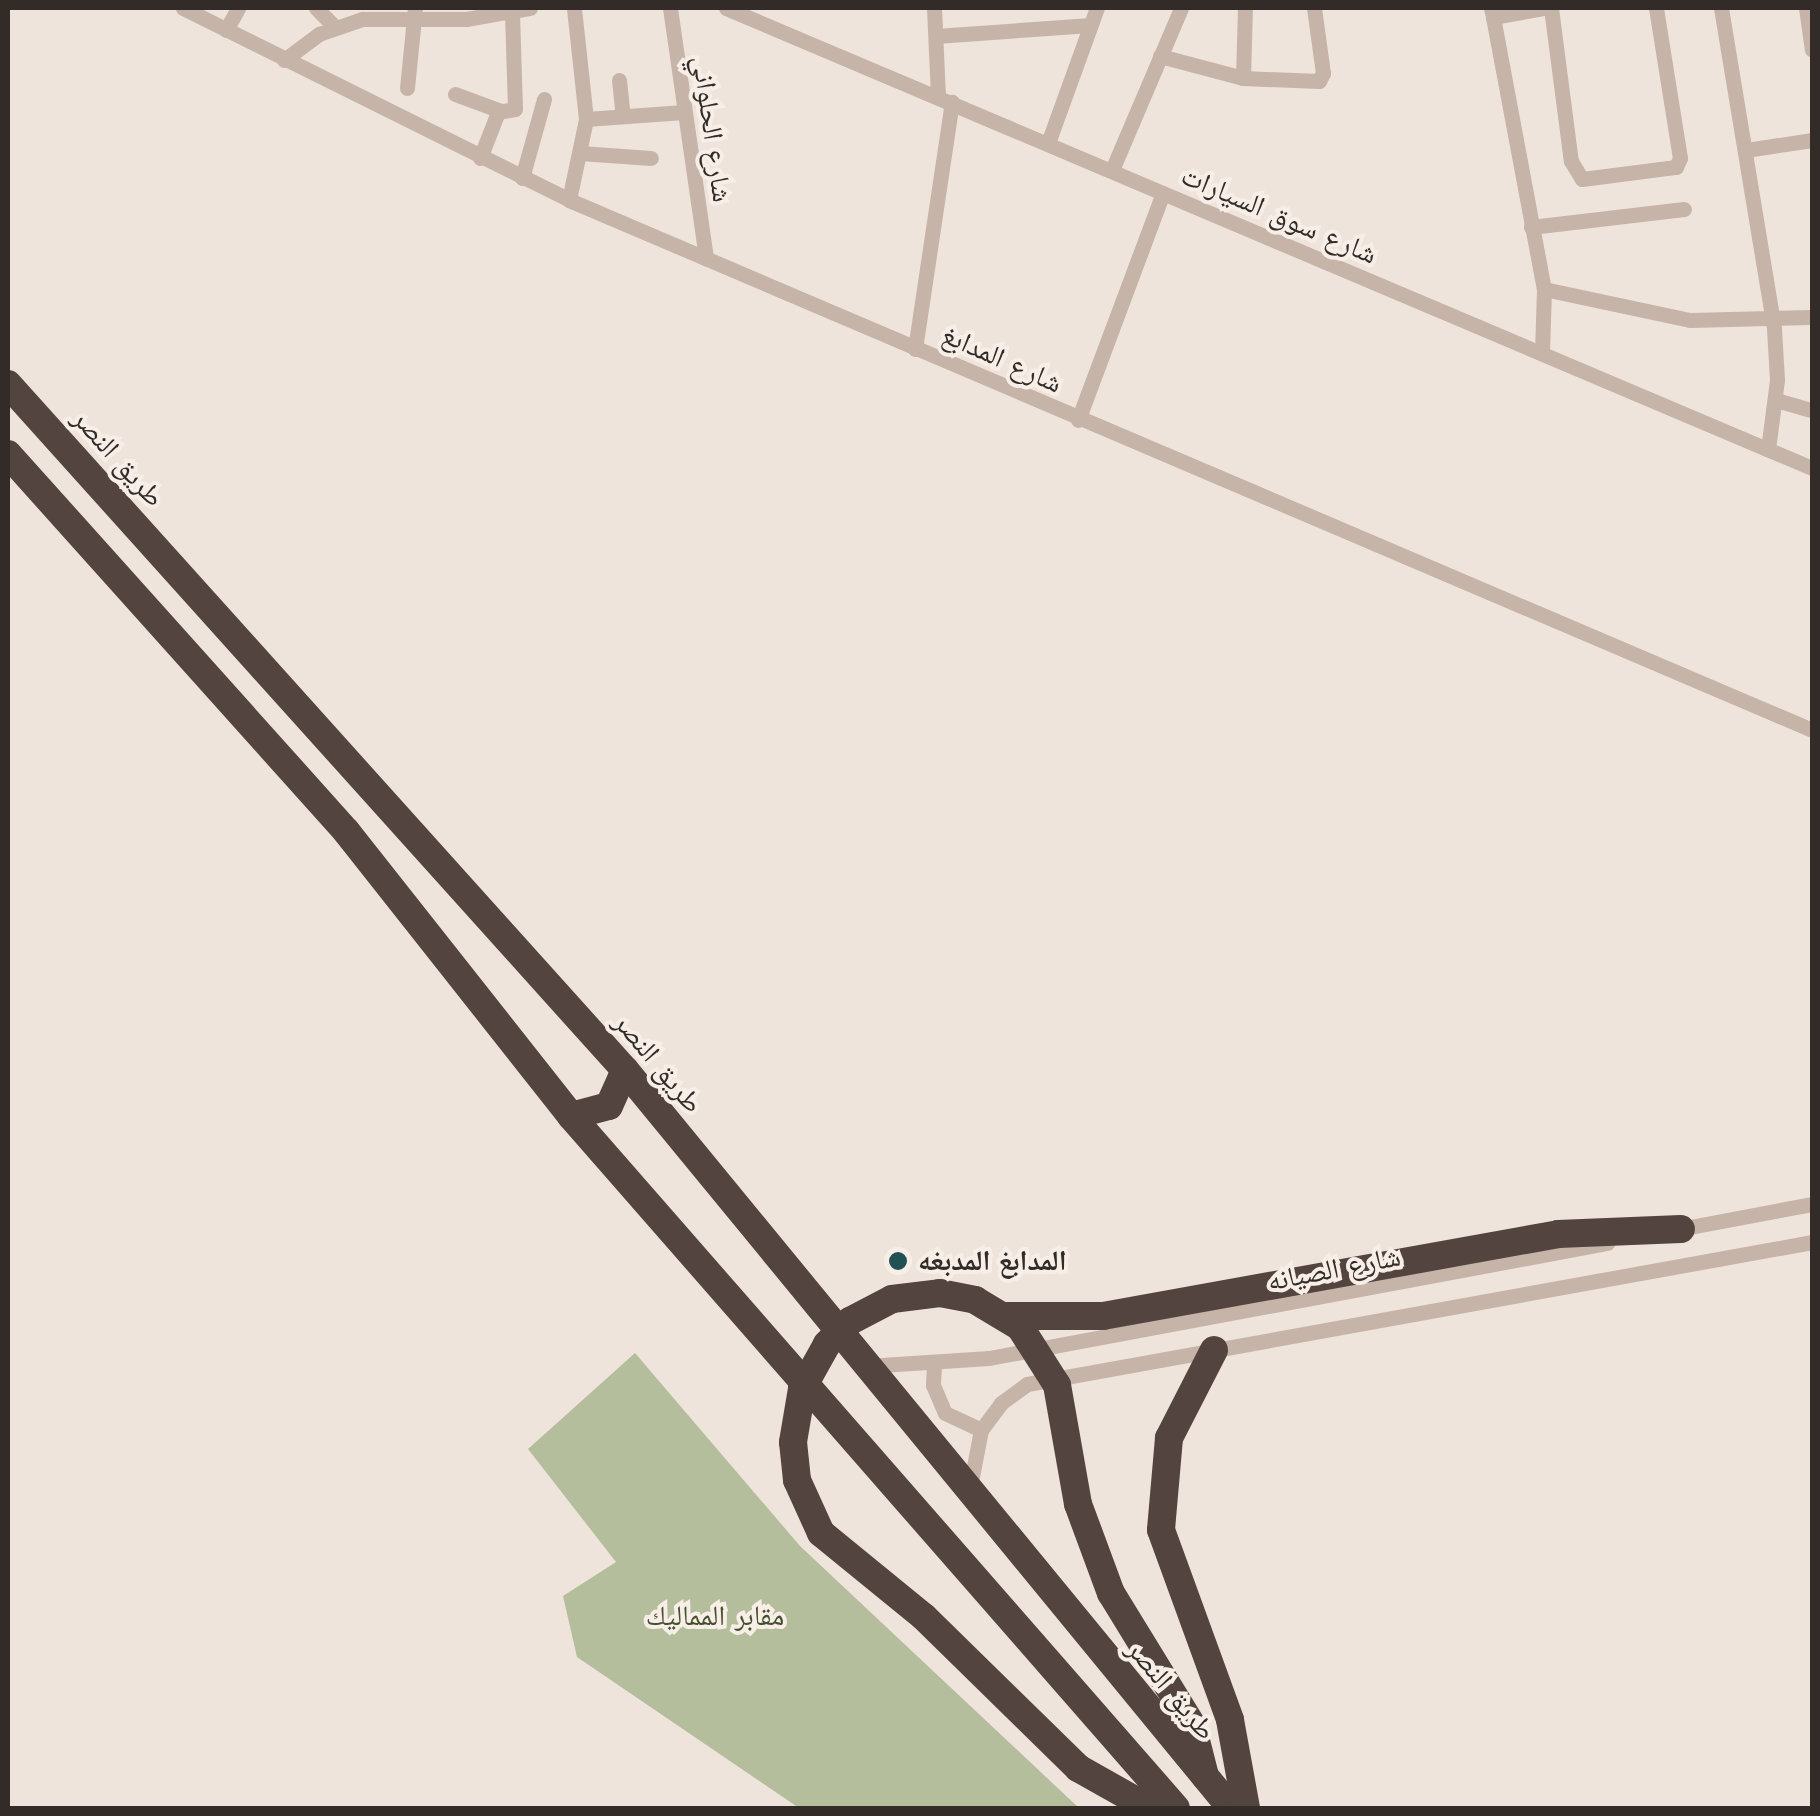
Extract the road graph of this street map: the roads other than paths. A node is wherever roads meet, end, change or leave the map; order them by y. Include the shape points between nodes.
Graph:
1 (183, 8) edge
2 (238, 8) edge
3 (316, 8) edge
4 (530, 8) edge
5 (574, 8) edge
6 (670, 8) edge
7 (726, 8) edge
8 (934, 8) edge
9 (1098, 8) edge
10 (1181, 8) edge
11 (1245, 8) edge
12 (1314, 8) edge
13 (1548, 8) edge
14 (1656, 8) edge
15 (1721, 8) edge
16 (1806, 8) edge
17 (512, 12) junction
18 (1492, 12) edge
19 (414, 13) edge
20 (360, 14) edge
21 (1091, 25) junction
22 (336, 27) junction
23 (226, 30) junction
24 (936, 36) junction
25 (1812, 50) edge
26 (1160, 56) junction
27 (284, 60) junction
28 (1243, 78) junction
29 (619, 80) dead end
30 (407, 88) dead end
31 (454, 94) dead end
32 (544, 98) dead end
33 (945, 100) junction
34 (500, 111) junction
35 (684, 112) junction
36 (623, 116) junction
37 (586, 119) junction
38 (1812, 140) edge
39 (1048, 143) junction
40 (1746, 150) junction
41 (580, 153) junction
42 (480, 158) junction
43 (651, 158) dead end
44 (1112, 170) junction
45 (522, 178) junction
46 (1163, 193) junction
47 (569, 200) junction
48 (1684, 209) dead end
49 (1531, 227) junction
50 (706, 258) junction
51 (1544, 290) junction
52 (1772, 316) junction
53 (1812, 317) edge
54 (915, 348) junction
55 (1542, 354) junction
56 (8, 384) edge
57 (1776, 400) junction
58 (1812, 410) edge
59 (1078, 420) junction
60 (1768, 449) junction
61 (8, 454) edge
62 (1812, 468) edge
63 (1812, 730) edge
64 (625, 1070) junction
65 (571, 1116) junction
66 (1812, 1204) edge
67 (1681, 1229) junction
68 (1812, 1242) edge
69 (1006, 1316) junction
70 (1214, 1350) junction
71 (934, 1365) junction
72 (862, 1366) junction
73 (982, 1430) junction
74 (973, 1501) junction
75 (1206, 1782) junction
76 (1148, 1808) edge
77 (1176, 1808) edge
78 (1230, 1808) edge
79 (1246, 1808) edge

1 - 23 street, شارع المدابغ
2 - 23 street
3 - 22 street
4 - 17 street
5 - 37 street
6 - 35 street, شارع الحلواني
7 - 33 street, شارع سوق السيارات
8 - 24 street
9 - 21 street
10 - 26 street
11 - 28 street
12 - 28 street via 1322,78
13 - 14 street via 1571,161 1582,179 1676,167 1680,158
13 - 18 street
15 - 40 street
16 - 25 street
17 - 19 street
17 - 34 street via 514,109
18 - 49 street
19 - 20 street
19 - 30 street
20 - 22 street
21 - 24 street
21 - 39 street
22 - 27 street
23 - 27 street, شارع المدابغ
24 - 33 street
26 - 28 street
26 - 44 street
27 - 42 street, شارع المدابغ
29 - 36 street
31 - 34 street
32 - 45 street
33 - 39 street, شارع سوق السيارات
33 - 54 street
34 - 42 street
35 - 36 street
35 - 50 street, شارع الحلواني
36 - 37 street
37 - 41 street
38 - 40 street
39 - 44 street, شارع سوق السيارات
40 - 52 street
41 - 43 street
41 - 47 street
42 - 45 street, شارع المدابغ
44 - 46 street, شارع سوق السيارات
45 - 47 street, شارع المدابغ
46 - 55 street, شارع سوق السيارات
46 - 59 street
47 - 50 street, شارع المدابغ
48 - 49 street
49 - 51 street
50 - 54 street, شارع المدابغ
51 - 52 street via 1690,320
51 - 55 street
52 - 53 street
52 - 57 street
54 - 59 street, شارع المدابغ
55 - 60 street, شارع سوق السيارات
56 - 64 highway, طريق النصر
57 - 58 street
57 - 60 street
59 - 63 street, شارع المدابغ
60 - 62 street, شارع سوق السيارات
61 - 65 highway via 346,831
64 - 65 highway via 609,1106
64 - 72 highway, طريق النصر
65 - 77 highway
66 - 67 street, شارع الصيانه
67 - 69 highway via 1583,1230 1103,1316
67 - 71 street, شارع الصيانه
68 - 70 street, شارع الصيانه
69 - 75 highway, bridge via 1032,1339 1057,1384 1078,1504 1111,1593 1192,1726
69 - 76 highway, bridge via 940,1293 877,1305 828,1344 798,1407 794,1460 811,1516 839,1550 924,1617 1078,1768
70 - 73 street, شارع الصيانه via 1027,1384 1001,1403
70 - 79 highway via 1169,1438 1161,1530 1230,1720
71 - 72 street, شارع الصيانه
71 - 73 street via 933,1385 945,1412
72 - 74 highway, طريق النصر
73 - 74 street via 972,1458
74 - 75 highway, طريق النصر
75 - 78 highway, طريق النصر

